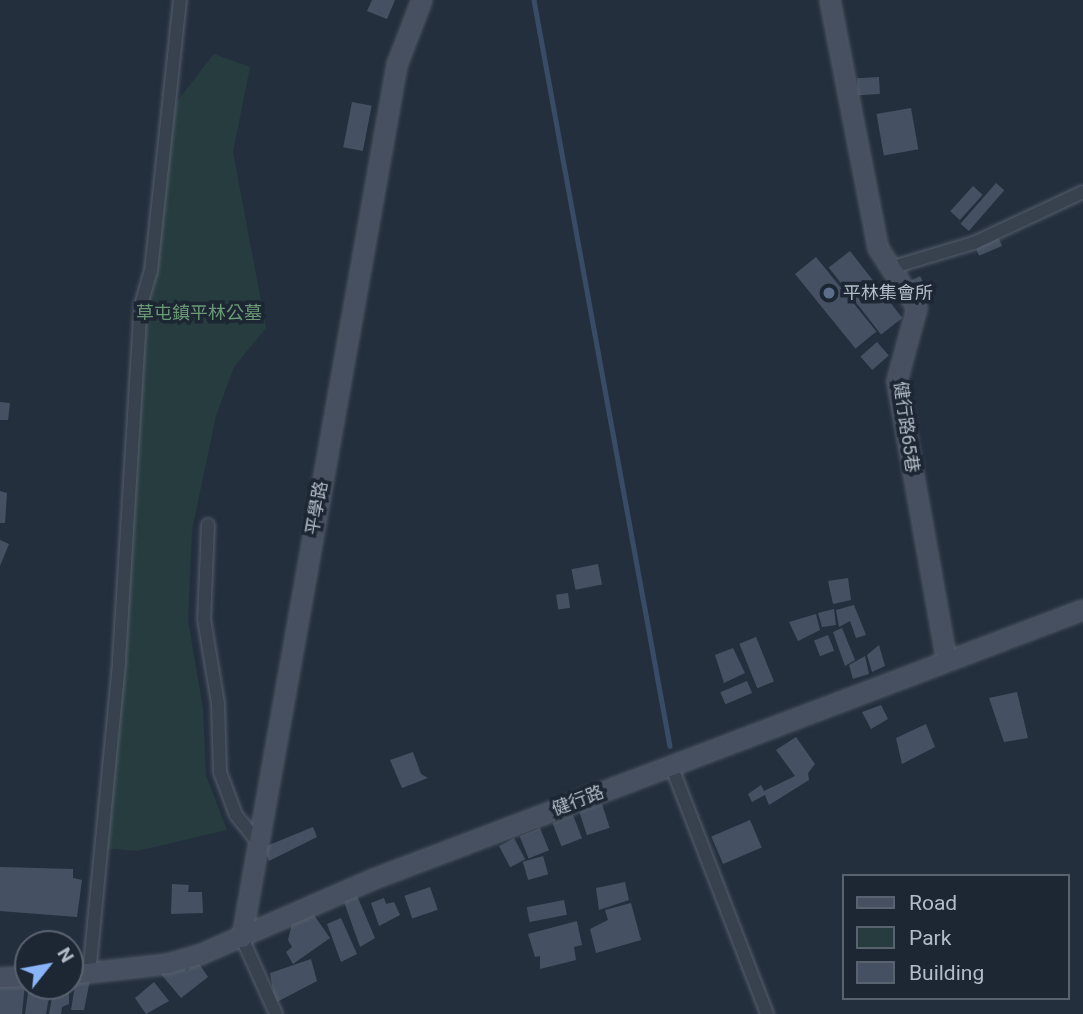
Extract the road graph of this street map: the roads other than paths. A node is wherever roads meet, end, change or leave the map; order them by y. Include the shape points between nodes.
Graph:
1 (180, 0) edge
2 (422, 0) edge
3 (830, 0) edge
4 (1083, 192) edge
5 (890, 268) junction
6 (208, 525) dead end
7 (1083, 610) edge
8 (947, 661) junction
9 (671, 765) junction
10 (257, 840) junction
11 (242, 938) junction
12 (84, 975) edge
13 (89, 975) junction
14 (276, 1014) edge
15 (767, 1014) edge

1 - 13 street via 151,271 141,305 119,661
2 - 10 street, 平學路 via 397,65
3 - 5 street, 健行路65巷 via 867,210 878,248
4 - 5 street via 974,243
5 - 8 street, 健行路65巷 via 912,294 917,308 897,381
6 - 10 street via 204,620 218,704 220,772 236,815
7 - 8 street, 健行路
8 - 9 street, 健行路
9 - 11 street, 健行路 via 374,879
9 - 15 street
10 - 11 street, 平學路
11 - 13 street, 健行路 via 168,964
11 - 14 street
12 - 13 street, 健行路

